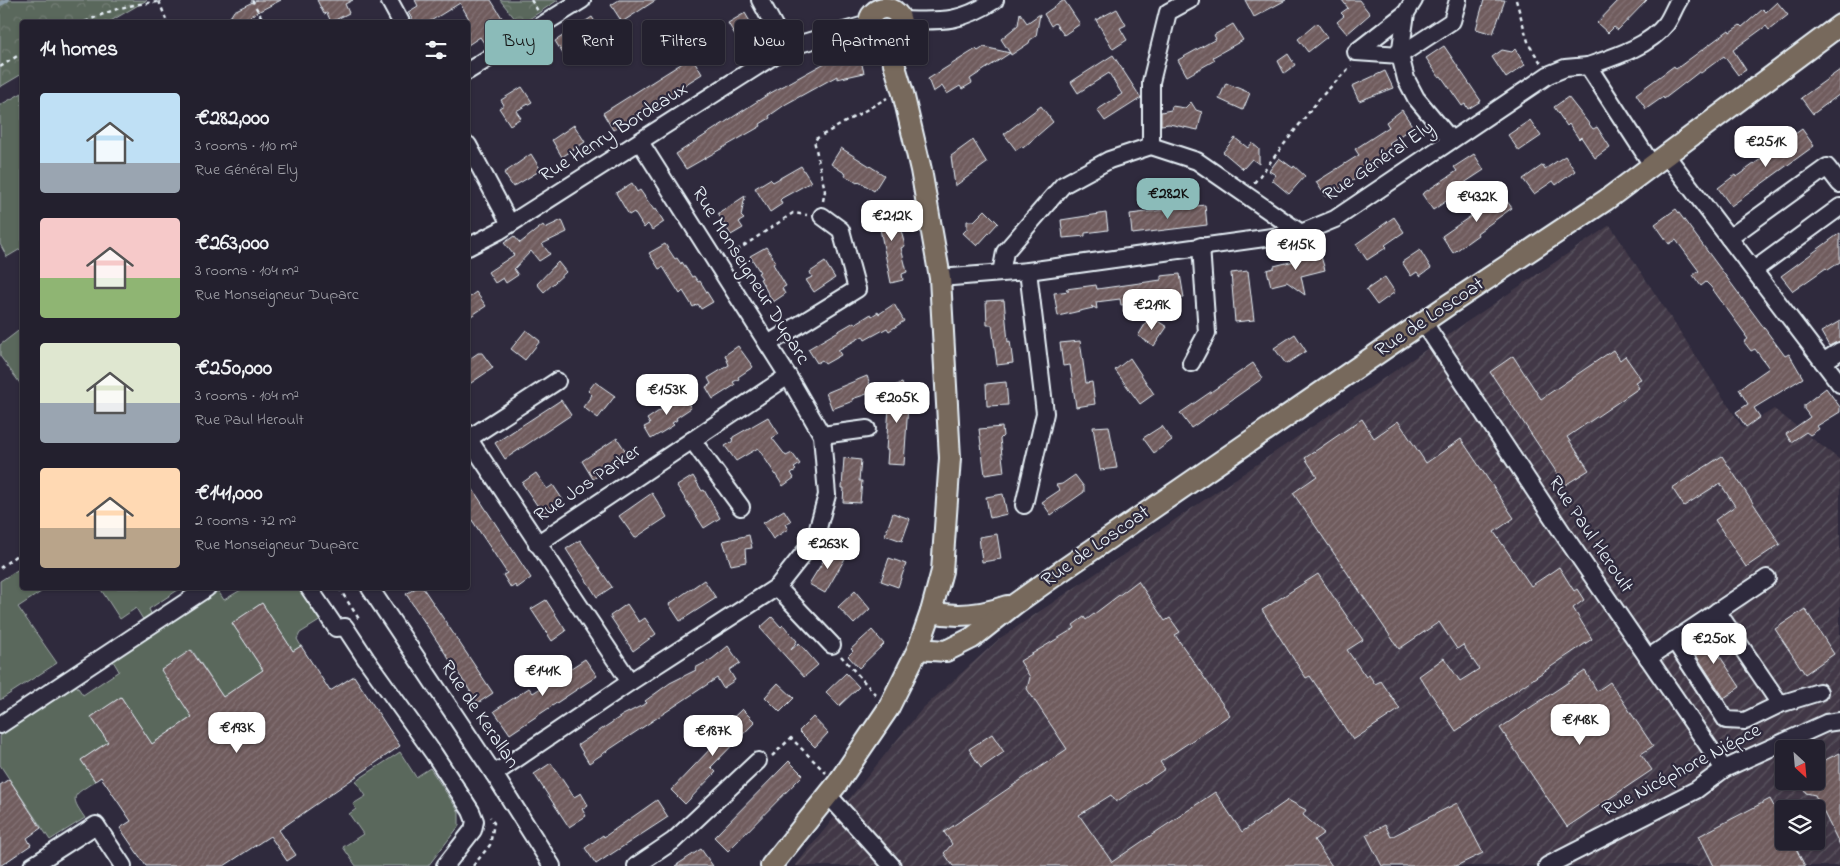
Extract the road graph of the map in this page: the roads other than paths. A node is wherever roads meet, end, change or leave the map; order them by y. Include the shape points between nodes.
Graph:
1 (389, 0) edge
2 (582, 0) edge
3 (760, 0) edge
4 (995, 0) edge
5 (1190, 0) edge
6 (1458, 0) edge
7 (1679, 0) edge
8 (880, 4) edge
9 (1410, 7) edge
10 (400, 20) edge
11 (771, 20) edge
12 (869, 20) edge
13 (901, 20) edge
14 (928, 21) edge
15 (1840, 25) edge
16 (1400, 55) junction
17 (760, 65) edge
18 (895, 65) edge
19 (1588, 66) junction
20 (470, 70) edge
21 (1451, 140) junction
22 (640, 142) junction
23 (1151, 146) junction
24 (470, 149) edge
25 (1659, 160) junction
26 (1840, 184) edge
27 (1840, 206) edge
28 (822, 216) road end
29 (510, 224) junction
30 (1300, 233) junction
31 (1729, 238) junction
32 (470, 246) edge
33 (1200, 246) junction
34 (1754, 270) junction
35 (1028, 271) junction
36 (1001, 273) junction
37 (940, 278) junction
38 (1424, 323) junction
39 (768, 344) junction
40 (1840, 351) edge
41 (1823, 362) junction
42 (1191, 364) dead end
43 (788, 376) junction
44 (557, 381) dead end
45 (1840, 384) edge
46 (867, 429) dead end
47 (822, 435) junction
48 (470, 437) edge
49 (692, 440) junction
50 (470, 441) edge
51 (1024, 505) dead end
52 (742, 507) dead end
53 (537, 544) junction
54 (1767, 578) dead end
55 (777, 587) junction
56 (204, 590) edge
57 (310, 590) edge
58 (371, 590) edge
59 (1015, 604) junction
60 (1718, 611) junction
61 (931, 612) junction
62 (1674, 640) junction
63 (832, 646) road end
64 (918, 649) junction
65 (1648, 658) junction
66 (630, 682) junction
67 (1820, 692) dead end
68 (1780, 704) junction
69 (1840, 721) edge
70 (0, 725) edge
71 (758, 761) road end
72 (1724, 769) junction
73 (494, 774) junction
74 (833, 790) junction
75 (32, 866) edge
76 (123, 866) edge
77 (445, 866) edge
78 (552, 866) edge
79 (636, 866) edge
80 (771, 866) edge
81 (892, 866) edge
82 (1547, 866) edge

1 - 10 street
2 - 20 street
3 - 11 street
4 - 14 street via 962,18
5 - 23 street via 1168,12 1151,82
6 - 16 street via 1452,21
7 - 19 street, Rue Général Ely via 1665,24 1643,43
8 - 12 main road
8 - 13 main road via 896,11
9 - 16 street
9 - 16 street via 1356,52
15 - 25 main road, Rue de Loscoat
16 - 21 street via 1406,80 1416,98
17 - 22 street, Rue Henry Bordeaux
18 - 37 main road via 921,170
19 - 21 street, Rue Général Ely via 1565,68 1548,75
19 - 25 street
21 - 30 street, Rue Général Ely via 1335,219
22 - 29 street, Rue Henry Bordeaux
22 - 39 street, Rue Monseigneur Duparc
23 - 30 street via 1197,161
23 - 36 street via 1109,160 1063,184 1005,252
24 - 29 street
25 - 31 street
25 - 38 main road, Rue de Loscoat via 1606,200
26 - 31 street via 1827,167
27 - 34 street
28 - 39 street via 841,230 857,290
29 - 32 street, Rue Henry Bordeaux
30 - 33 street, Rue Général Ely
31 - 34 street
33 - 35 street, Rue Général Ely
33 - 42 street via 1207,333
34 - 41 street
35 - 36 street, Rue Général Ely
35 - 51 street via 1045,413
36 - 37 street, Rue Général Ely
37 - 61 main road via 950,458 942,571
38 - 59 main road, Rue de Loscoat
38 - 65 street, Rue Paul Heroult
39 - 43 street, Rue Monseigneur Duparc
40 - 41 street
41 - 45 street
43 - 47 street, Rue Monseigneur Duparc
43 - 49 street, Rue Jos Parker
44 - 48 street
46 - 47 street
47 - 55 street, Rue Monseigneur Duparc via 827,495 815,538
49 - 52 street
49 - 53 street, Rue Jos Parker
50 - 53 street
53 - 66 street
54 - 60 street
55 - 63 street
55 - 66 street, Rue Monseigneur Duparc
56 - 70 street
57 - 77 street via 336,628 345,627 471,811 475,821 472,830
58 - 73 street, Rue de Kerallan
59 - 61 main road, Rue de Loscoat via 987,613 957,616
59 - 64 main road, Rue de Loscoat via 972,638 946,650
60 - 62 street
60 - 68 street
61 - 64 main road
62 - 65 street
62 - 68 street via 1726,720 1745,721
64 - 74 main road via 888,709
65 - 72 street, Rue Paul Heroult
66 - 73 street, Rue Monseigneur Duparc
67 - 68 street
69 - 72 street, Rue Nicéphore Niépce via 1826,723
71 - 79 street via 674,841
72 - 82 street, Rue Nicéphore Niépce via 1696,790
73 - 78 street, Rue de Kerallan
74 - 80 main road
74 - 81 street
75 - 76 street via 96,825

